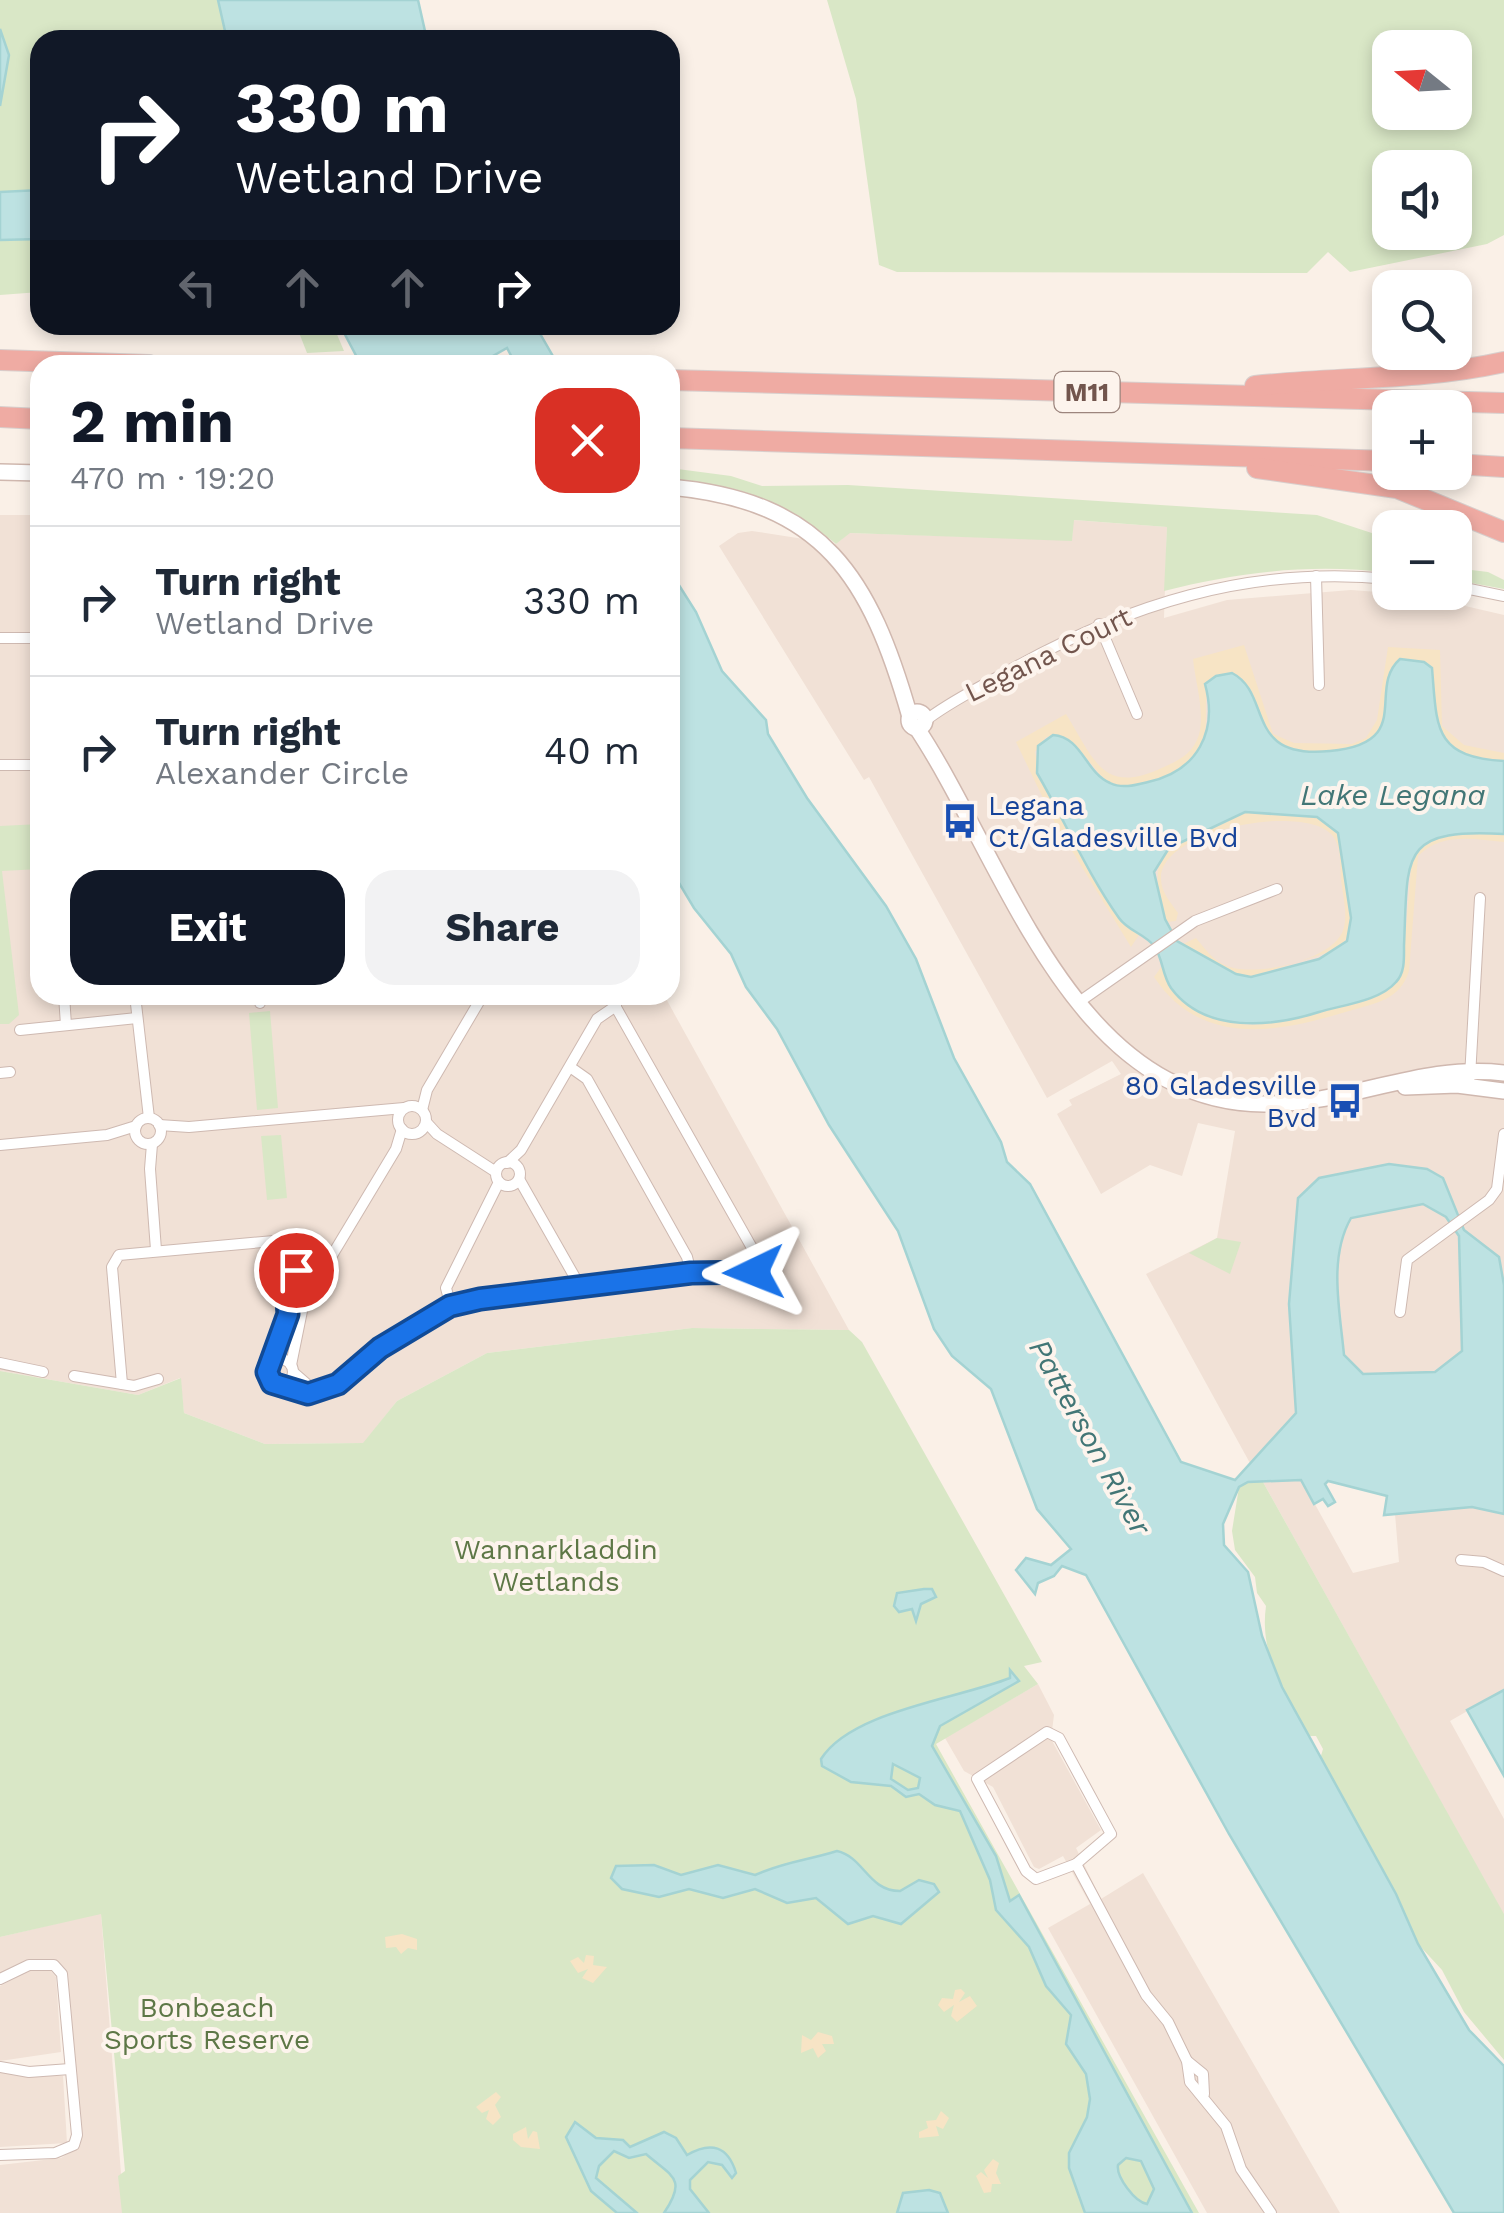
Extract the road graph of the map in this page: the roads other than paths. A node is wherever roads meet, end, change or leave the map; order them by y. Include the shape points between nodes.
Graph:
1 (0, 360) edge
2 (30, 361) edge
3 (1504, 362) edge
4 (680, 380) edge
5 (1179, 394) junction
6 (1504, 403) edge
7 (0, 417) edge
8 (30, 418) edge
9 (680, 438) edge
10 (1158, 451) junction
11 (1372, 460) edge
12 (1472, 465) edge
13 (1504, 468) edge
14 (0, 472) edge
15 (30, 472) edge
16 (680, 489) edge
17 (1504, 532) edge
18 (1316, 576) junction
19 (1372, 578) edge
20 (1472, 589) edge
21 (1504, 596) edge
22 (1099, 624) junction
23 (0, 638) edge
24 (30, 638) edge
25 (1319, 685) dead end
26 (1137, 714) dead end
27 (919, 719) junction
28 (0, 765) edge
29 (30, 765) edge
30 (1277, 889) dead end
31 (1480, 898) dead end
32 (1079, 1002) junction
33 (65, 1005) edge
34 (136, 1005) edge
35 (477, 1005) edge
36 (608, 1005) edge
37 (615, 1005) edge
38 (137, 1018) junction
39 (66, 1025) junction
40 (20, 1030) dead end
41 (570, 1066) junction
42 (1504, 1074) edge
43 (1470, 1079) junction
44 (1504, 1091) edge
45 (413, 1108) junction
46 (381, 1111) junction
47 (411, 1127) junction
48 (147, 1132) junction
49 (1504, 1134) edge
50 (0, 1145) edge
51 (507, 1175) junction
52 (1500, 1190) edge
53 (156, 1250) junction
54 (284, 1258) junction
55 (321, 1272) junction
56 (691, 1273) junction
57 (303, 1276) junction
58 (312, 1287) junction
59 (581, 1288) junction
60 (288, 1291) junction
61 (304, 1301) junction
62 (450, 1306) junction
63 (1400, 1312) dead end
64 (272, 1361) junction
65 (0, 1363) edge
66 (292, 1369) junction
67 (42, 1372) dead end
68 (74, 1376) dead end
69 (158, 1378) dead end
70 (122, 1384) junction
71 (280, 1385) junction
72 (316, 1392) junction
73 (1460, 1560) dead end
74 (1504, 1571) edge
75 (1076, 1864) junction
76 (0, 1979) edge
77 (0, 2067) edge
78 (70, 2069) junction
79 (0, 2155) edge
80 (1271, 2213) edge

1 - 2 highway
3 - 5 highway
4 - 5 highway, M11
5 - 6 highway, M11
7 - 8 highway
9 - 10 highway, M11
10 - 11 highway, M11
10 - 17 highway via 1397,488
12 - 13 highway
14 - 15 main road
16 - 27 main road via 748,500 806,528 860,589
18 - 19 street, Legana Court
18 - 22 street, Legana Court via 1198,590
18 - 25 street
20 - 21 street
22 - 26 street
22 - 27 street, Legana Court
23 - 24 street
27 - 32 main road via 1055,970
28 - 29 street
30 - 32 street via 1172,935
31 - 43 street
32 - 43 main road via 1135,1063 1198,1095 1269,1104 1426,1075
33 - 39 street
34 - 38 street
35 - 45 street
36 - 41 street
37 - 56 street via 756,1255 756,1270 748,1274
38 - 39 street
38 - 48 street
39 - 40 street
41 - 51 street
41 - 56 street via 587,1080
42 - 43 main road
43 - 44 main road
45 - 46 street
45 - 47 street
45 - 47 street
46 - 47 street
46 - 48 street
47 - 51 street via 437,1134
47 - 55 street
48 - 50 street
48 - 53 street
49 - 52 street
51 - 59 street via 531,1199
51 - 62 street via 446,1288
52 - 63 street via 1408,1260
53 - 54 street via 274,1241
53 - 70 street via 118,1254 112,1261
54 - 57 street
54 - 60 street
55 - 57 street
55 - 58 street
56 - 59 street
57 - 58 street
57 - 60 street
58 - 61 street
59 - 62 street
60 - 61 street
60 - 64 street
61 - 66 street
62 - 72 street via 380,1348 338,1384
64 - 66 street via 280,1358
64 - 71 street via 267,1376
65 - 67 street
66 - 71 street
66 - 72 street
68 - 70 street
69 - 70 street
71 - 72 street
73 - 74 street
75 - 75 street via 1031,1877 978,1783 982,1772 1047,1732 1059,1738 1110,1829 1108,1840
75 - 80 street via 1146,1995 1187,2061 1203,2074 1204,2094
76 - 78 street via 29,1965 60,1969
77 - 78 street
78 - 79 street via 74,2145 55,2154

